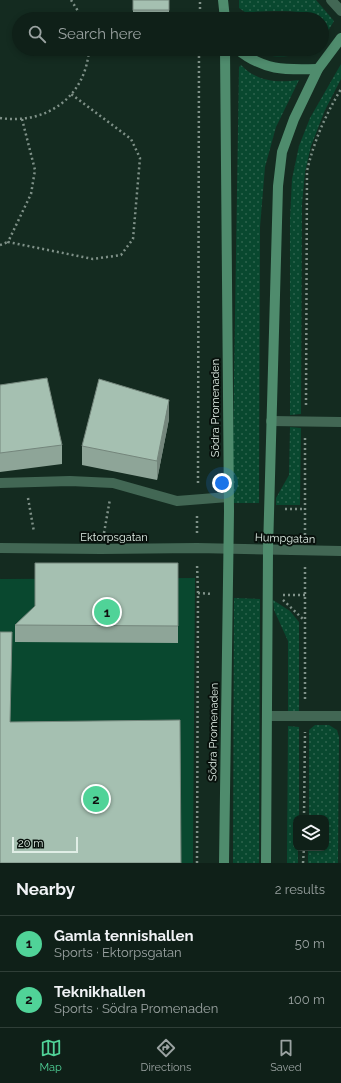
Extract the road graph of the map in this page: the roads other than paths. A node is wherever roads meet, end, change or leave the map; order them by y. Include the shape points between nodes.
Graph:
1 (223, 0) edge
2 (331, 0) edge
3 (341, 11) edge
4 (224, 12) edge
5 (341, 38) edge
6 (329, 54) edge
7 (225, 56) edge
8 (247, 56) edge
9 (328, 56) edge
10 (318, 69) junction
11 (271, 421) junction
12 (341, 422) edge
13 (0, 484) edge
14 (228, 497) junction
15 (0, 548) edge
16 (228, 549) junction
17 (268, 550) junction
18 (341, 551) edge
19 (267, 716) junction
20 (341, 716) edge
21 (224, 863) edge
22 (266, 863) edge

1 - 4 main road
2 - 3 street
5 - 6 main road
7 - 14 main road, Södra Promenaden
8 - 10 main road via 259,64 295,70
9 - 10 main road
10 - 11 main road via 294,118 284,146 278,186
11 - 12 street
11 - 17 main road
13 - 14 street via 113,483 177,501
14 - 16 main road, Södra Promenaden
15 - 16 street, Ektorpsgatan
16 - 17 street, Humpgatan
16 - 21 main road, Södra Promenaden
17 - 18 street, Humpgatan
17 - 19 main road
19 - 20 street
19 - 22 main road

